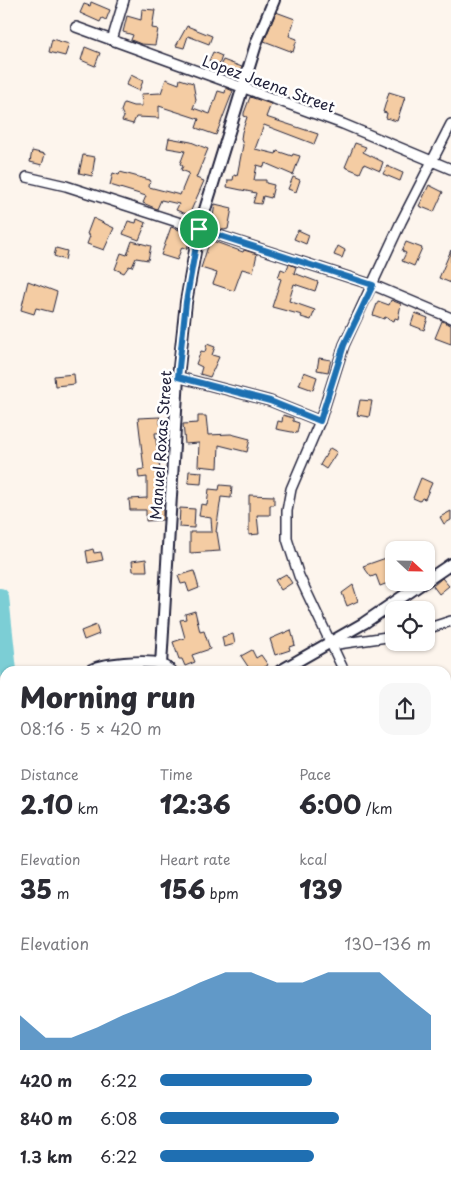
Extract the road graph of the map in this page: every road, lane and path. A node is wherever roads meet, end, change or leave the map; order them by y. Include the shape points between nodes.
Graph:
1 (124, 0) edge
2 (274, 0) edge
3 (76, 27) dead end
4 (112, 40) junction
5 (244, 90) junction
6 (451, 124) edge
7 (432, 159) junction
8 (451, 169) edge
9 (27, 177) dead end
10 (199, 229) junction
11 (373, 285) junction
12 (451, 318) edge
13 (178, 377) junction
14 (320, 421) junction
15 (451, 564) edge
16 (435, 575) edge
17 (412, 591) edge
18 (451, 621) edge
19 (435, 626) edge
20 (385, 637) edge
21 (330, 643) junction
22 (161, 664) junction
23 (106, 666) edge
24 (164, 666) edge
25 (289, 666) edge
26 (342, 666) edge

1 - 4 street
2 - 5 street, Manuel Roxas Street via 257,41
3 - 4 street, Lopez Jaena Street
4 - 5 street, Lopez Jaena Street
5 - 7 street, Lopez Jaena Street
5 - 10 street, Manuel Roxas Street
6 - 7 street
7 - 8 street, Lopez Jaena Street
7 - 11 street
9 - 10 street via 66,186
10 - 11 street
10 - 13 street, Manuel Roxas Street via 186,302
11 - 12 street
11 - 14 street via 344,345
13 - 14 street via 270,401
13 - 22 street, Manuel Roxas Street
14 - 21 street via 291,490 287,540 299,576
15 - 16 street
17 - 21 street
18 - 19 street
20 - 21 street
21 - 25 street
21 - 26 street
22 - 23 street
22 - 24 street

